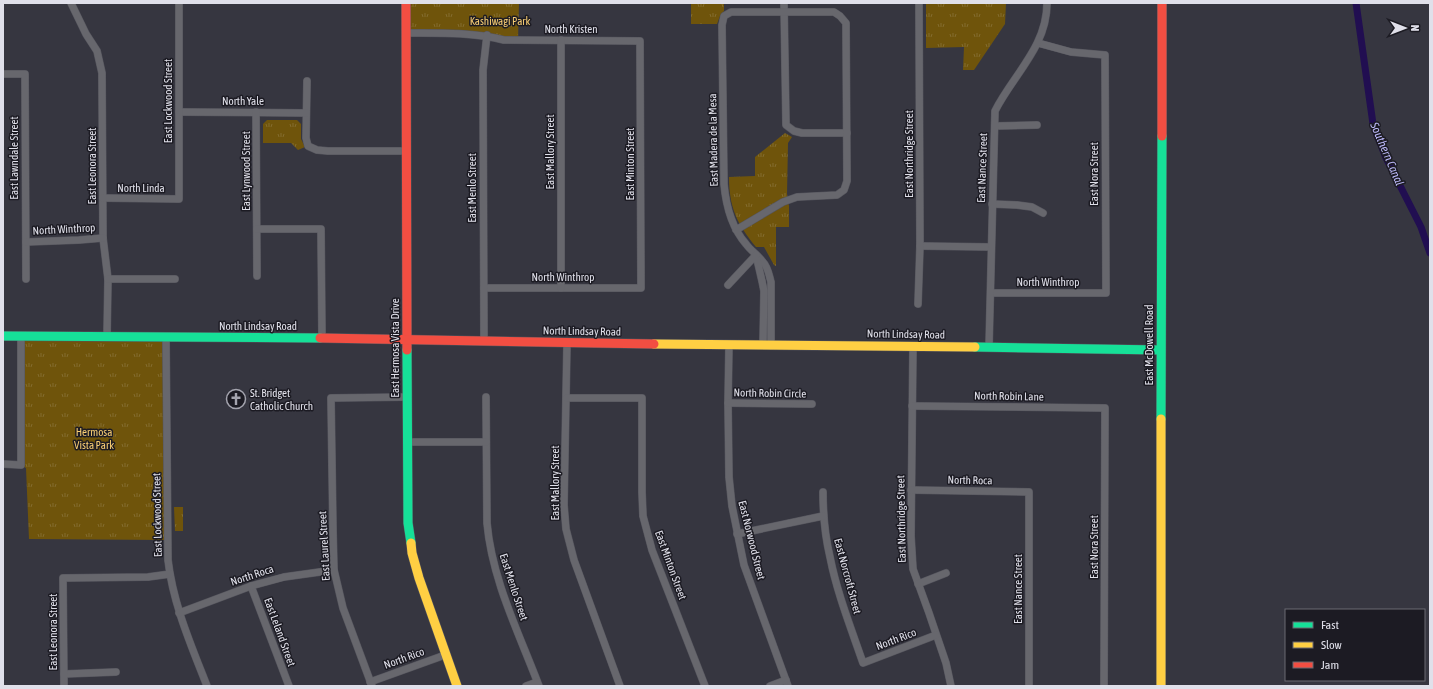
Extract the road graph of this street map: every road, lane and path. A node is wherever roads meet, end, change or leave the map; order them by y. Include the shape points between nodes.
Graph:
1 (72, 3) edge
2 (179, 3) edge
3 (406, 3) edge
4 (784, 3) edge
5 (919, 3) edge
6 (1047, 3) edge
7 (1162, 3) edge
8 (784, 13) junction
9 (406, 33) junction
10 (487, 36) junction
11 (561, 40) junction
12 (640, 41) joint
13 (1038, 43) junction
14 (3, 74) edge
15 (307, 81) dead end
16 (179, 112) junction
17 (256, 112) junction
18 (306, 113) junction
19 (1037, 125) dead end
20 (994, 126) junction
21 (847, 133) junction
22 (406, 151) junction
23 (103, 198) junction
24 (179, 199) joint
25 (992, 204) junction
26 (1043, 213) dead end
27 (257, 229) junction
28 (736, 230) junction
29 (103, 238) junction
30 (26, 242) junction
31 (920, 246) junction
32 (991, 247) junction
33 (756, 256) junction
34 (257, 276) dead end
35 (26, 278) dead end
36 (175, 278) dead end
37 (108, 279) junction
38 (728, 286) dead end
39 (484, 288) junction
40 (561, 288) junction
41 (641, 288) joint
42 (991, 293) junction
43 (1106, 293) joint
44 (918, 304) dead end
45 (3, 336) edge
46 (21, 336) junction
47 (108, 336) junction
48 (166, 338) junction
49 (322, 338) junction
50 (407, 340) junction
51 (484, 342) junction
52 (567, 343) junction
53 (729, 345) junction
54 (767, 345) junction
55 (913, 346) junction
56 (989, 347) junction
57 (1160, 350) junction
58 (407, 398) junction
59 (486, 398) dead end
60 (567, 398) junction
61 (728, 403) junction
62 (812, 404) dead end
63 (912, 406) junction
64 (1105, 408) joint
65 (407, 442) junction
66 (486, 442) junction
67 (3, 464) edge
68 (911, 490) junction
69 (823, 492) dead end
70 (1029, 492) joint
71 (823, 516) junction
72 (737, 534) junction
73 (334, 570) junction
74 (946, 573) dead end
75 (170, 574) junction
76 (918, 584) junction
77 (251, 586) junction
78 (179, 613) junction
79 (936, 635) junction
80 (445, 655) junction
81 (863, 663) joint
82 (116, 672) dead end
83 (64, 674) junction
84 (787, 683) edge
85 (371, 684) edge
86 (538, 684) edge
87 (64, 686) edge
88 (207, 686) edge
89 (289, 686) edge
90 (457, 686) edge
91 (526, 686) edge
92 (620, 686) edge
93 (705, 686) edge
94 (770, 686) edge
95 (951, 686) edge
96 (1029, 686) edge
97 (1104, 686) edge
98 (1161, 686) edge

1 - 23 street, East Leonora Street via 97,51 102,73
2 - 16 street, East Lockwood Street
3 - 9 main road, East Hermosa Vista Drive
4 - 8 street
5 - 31 street, East Northridge Street
6 - 13 street, East Nance Street
7 - 57 main road, East McDowell Road
8 - 21 street via 786,125 802,133
8 - 21 street via 834,12 846,23
8 - 28 street, East Madera de la Mesa via 731,12 724,16 722,25 725,201
9 - 10 street, North Kristen
9 - 22 main road, East Hermosa Vista Drive
10 - 11 street, North Kristen via 504,40
10 - 39 street, East Menlo Street via 483,70
11 - 12 street, North Kristen
11 - 40 street, East Mallory Street
12 - 41 street, East Minton Street
13 - 20 street, East Nance Street via 995,111
13 - 43 street, East Nora Street via 1071,52 1105,55
14 - 30 street, East Lawndale Street via 25,74
15 - 18 street
16 - 17 street, North Yale
16 - 24 street, East Lockwood Street
17 - 18 street, North Yale
17 - 27 street, East Lynwood Street
18 - 22 street via 308,146 317,150
19 - 20 street
20 - 25 street, East Nance Street
21 - 28 street via 847,181 844,190 837,195 797,197 783,202
22 - 50 main road, East Hermosa Vista Drive
23 - 24 street, North Linda
23 - 29 street, East Leonora Street
25 - 26 street via 1017,204 1032,207
25 - 32 street, East Nance Street
27 - 34 street, East Lynwood Street
27 - 49 street via 321,229
28 - 33 street, East Madera de la Mesa
29 - 30 street, North Winthrop
29 - 37 street, East Leonora Street
30 - 35 street, East Lawndale Street
31 - 32 street
31 - 44 street, East Northridge Street
32 - 42 street, East Nance Street
33 - 38 street
33 - 54 street, East Madera de la Mesa via 764,291
36 - 37 street
37 - 47 street, East Leonora Street
39 - 40 street, North Winthrop
39 - 51 street, East Menlo Street
40 - 41 street, North Winthrop
42 - 43 street, North Winthrop
42 - 56 street, East Nance Street
45 - 46 main road, North Lindsay Road
46 - 47 main road, North Lindsay Road
46 - 67 street via 21,465
47 - 48 main road, North Lindsay Road
48 - 49 main road, North Lindsay Road
48 - 75 street, East Lockwood Street
49 - 50 main road, North Lindsay Road
50 - 51 main road, North Lindsay Road
50 - 58 main road, East Hermosa Vista Drive
51 - 52 main road, North Lindsay Road
52 - 53 main road, North Lindsay Road
52 - 60 street, East Mallory Street
53 - 54 main road, North Lindsay Road
53 - 61 street, East Norwood Street
54 - 55 main road, North Lindsay Road
55 - 56 main road, North Lindsay Road
55 - 63 street, East Northridge Street
56 - 57 main road, North Lindsay Road
57 - 98 main road, East McDowell Road
58 - 65 main road, East Hermosa Vista Drive
58 - 73 street, East Laurel Street via 331,398
59 - 66 street, East Menlo Street
60 - 92 street, East Mallory Street via 564,505 566,529 574,560
60 - 93 street, East Minton Street via 642,398 643,516 652,550
61 - 62 street, North Robin Circle
61 - 72 street, East Norwood Street via 729,477
63 - 64 street, North Robin Lane
63 - 68 street, East Northridge Street
64 - 97 street, East Nora Street
65 - 66 street
65 - 80 main road, East Hermosa Vista Drive via 408,523 412,553
66 - 86 street, East Menlo Street via 489,538 500,586
68 - 70 street, North Roca
68 - 76 street, East Northridge Street via 911,552
69 - 71 street, East Norcroft Street
70 - 96 street, East Nance Street
71 - 72 street
71 - 81 street, East Norcroft Street via 830,556
72 - 84 street, East Norwood Street via 744,565
73 - 77 street, North Roca via 284,576
73 - 85 street, East Laurel Street via 343,608
74 - 76 street
75 - 78 street, East Lockwood Street
75 - 83 street, East Leonora Street via 148,577 63,578
76 - 79 street, East Northridge Street
77 - 78 street, North Roca
77 - 89 street, East Leland Street
78 - 88 street, East Lockwood Street
79 - 81 street, North Rico
79 - 95 street, East Northridge Street
80 - 85 street, North Rico
80 - 90 main road, East Hermosa Vista Drive
82 - 83 street
83 - 87 street, East Leonora Street
84 - 94 street
86 - 91 street

